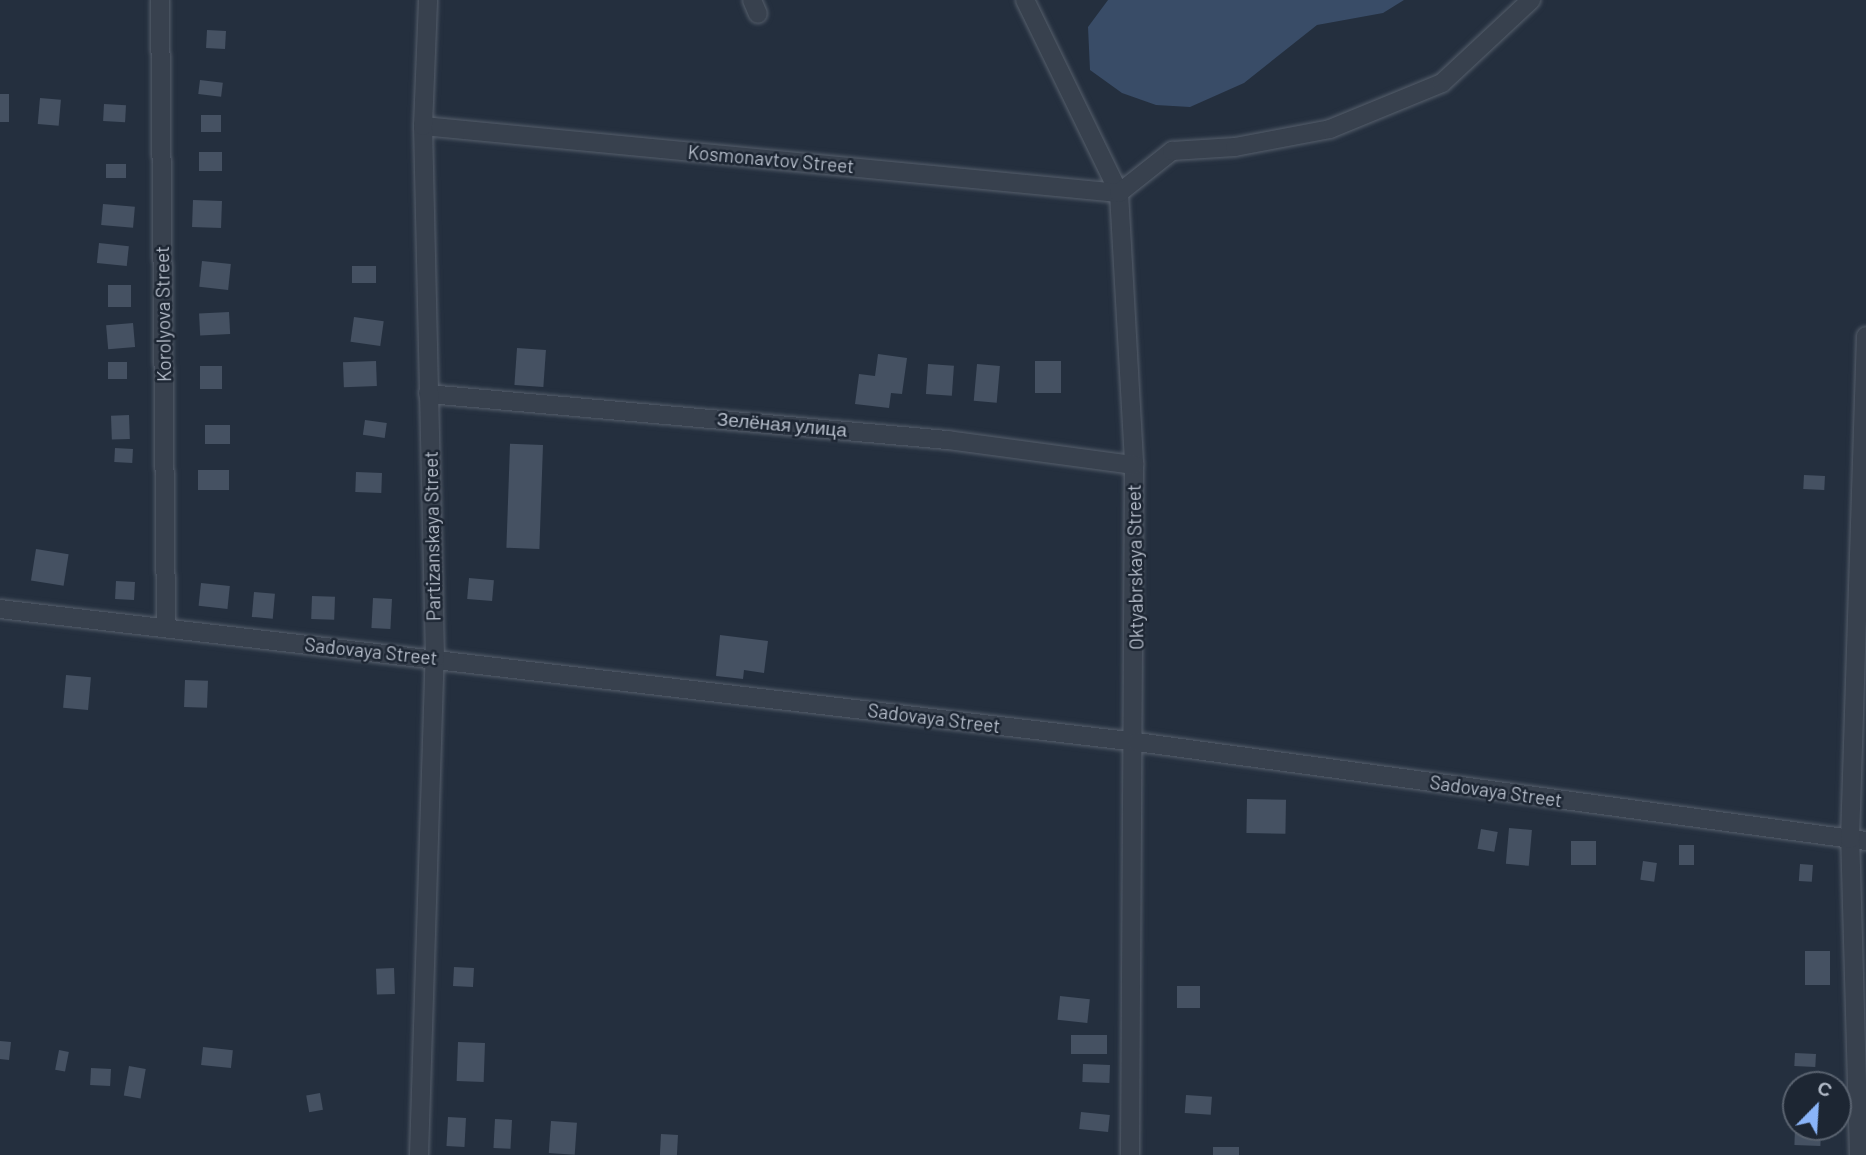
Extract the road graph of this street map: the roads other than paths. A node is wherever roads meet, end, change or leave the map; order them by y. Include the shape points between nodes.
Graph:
1 (160, 0) edge
2 (428, 0) edge
3 (1025, 0) edge
4 (1531, 0) edge
5 (423, 126) junction
6 (1119, 193) junction
7 (1866, 336) edge
8 (428, 394) junction
9 (1134, 464) junction
10 (0, 609) edge
11 (166, 628) junction
12 (435, 658) junction
13 (1137, 742) junction
14 (1858, 840) edge
15 (419, 1155) edge
16 (1130, 1155) edge
17 (1859, 1155) edge

1 - 11 street, Korolyova Street
2 - 5 street, Partizanskaya Street
3 - 6 street, Oktyabrskaya Street
4 - 6 street via 1442,83 1330,129 1236,147 1172,151
5 - 6 street, Kosmonavtov Street
5 - 8 street, Partizanskaya Street
6 - 9 street, Oktyabrskaya Street
7 - 14 street
8 - 9 street, Зелёная улица via 934,439
8 - 12 street, Partizanskaya Street
9 - 13 street, Oktyabrskaya Street
10 - 11 street, Sadovaya Street
11 - 12 street, Sadovaya Street
12 - 13 street, Sadovaya Street
12 - 15 street, Partizanskaya Street
13 - 14 street, Sadovaya Street
13 - 16 street, Oktyabrskaya Street
14 - 17 street

